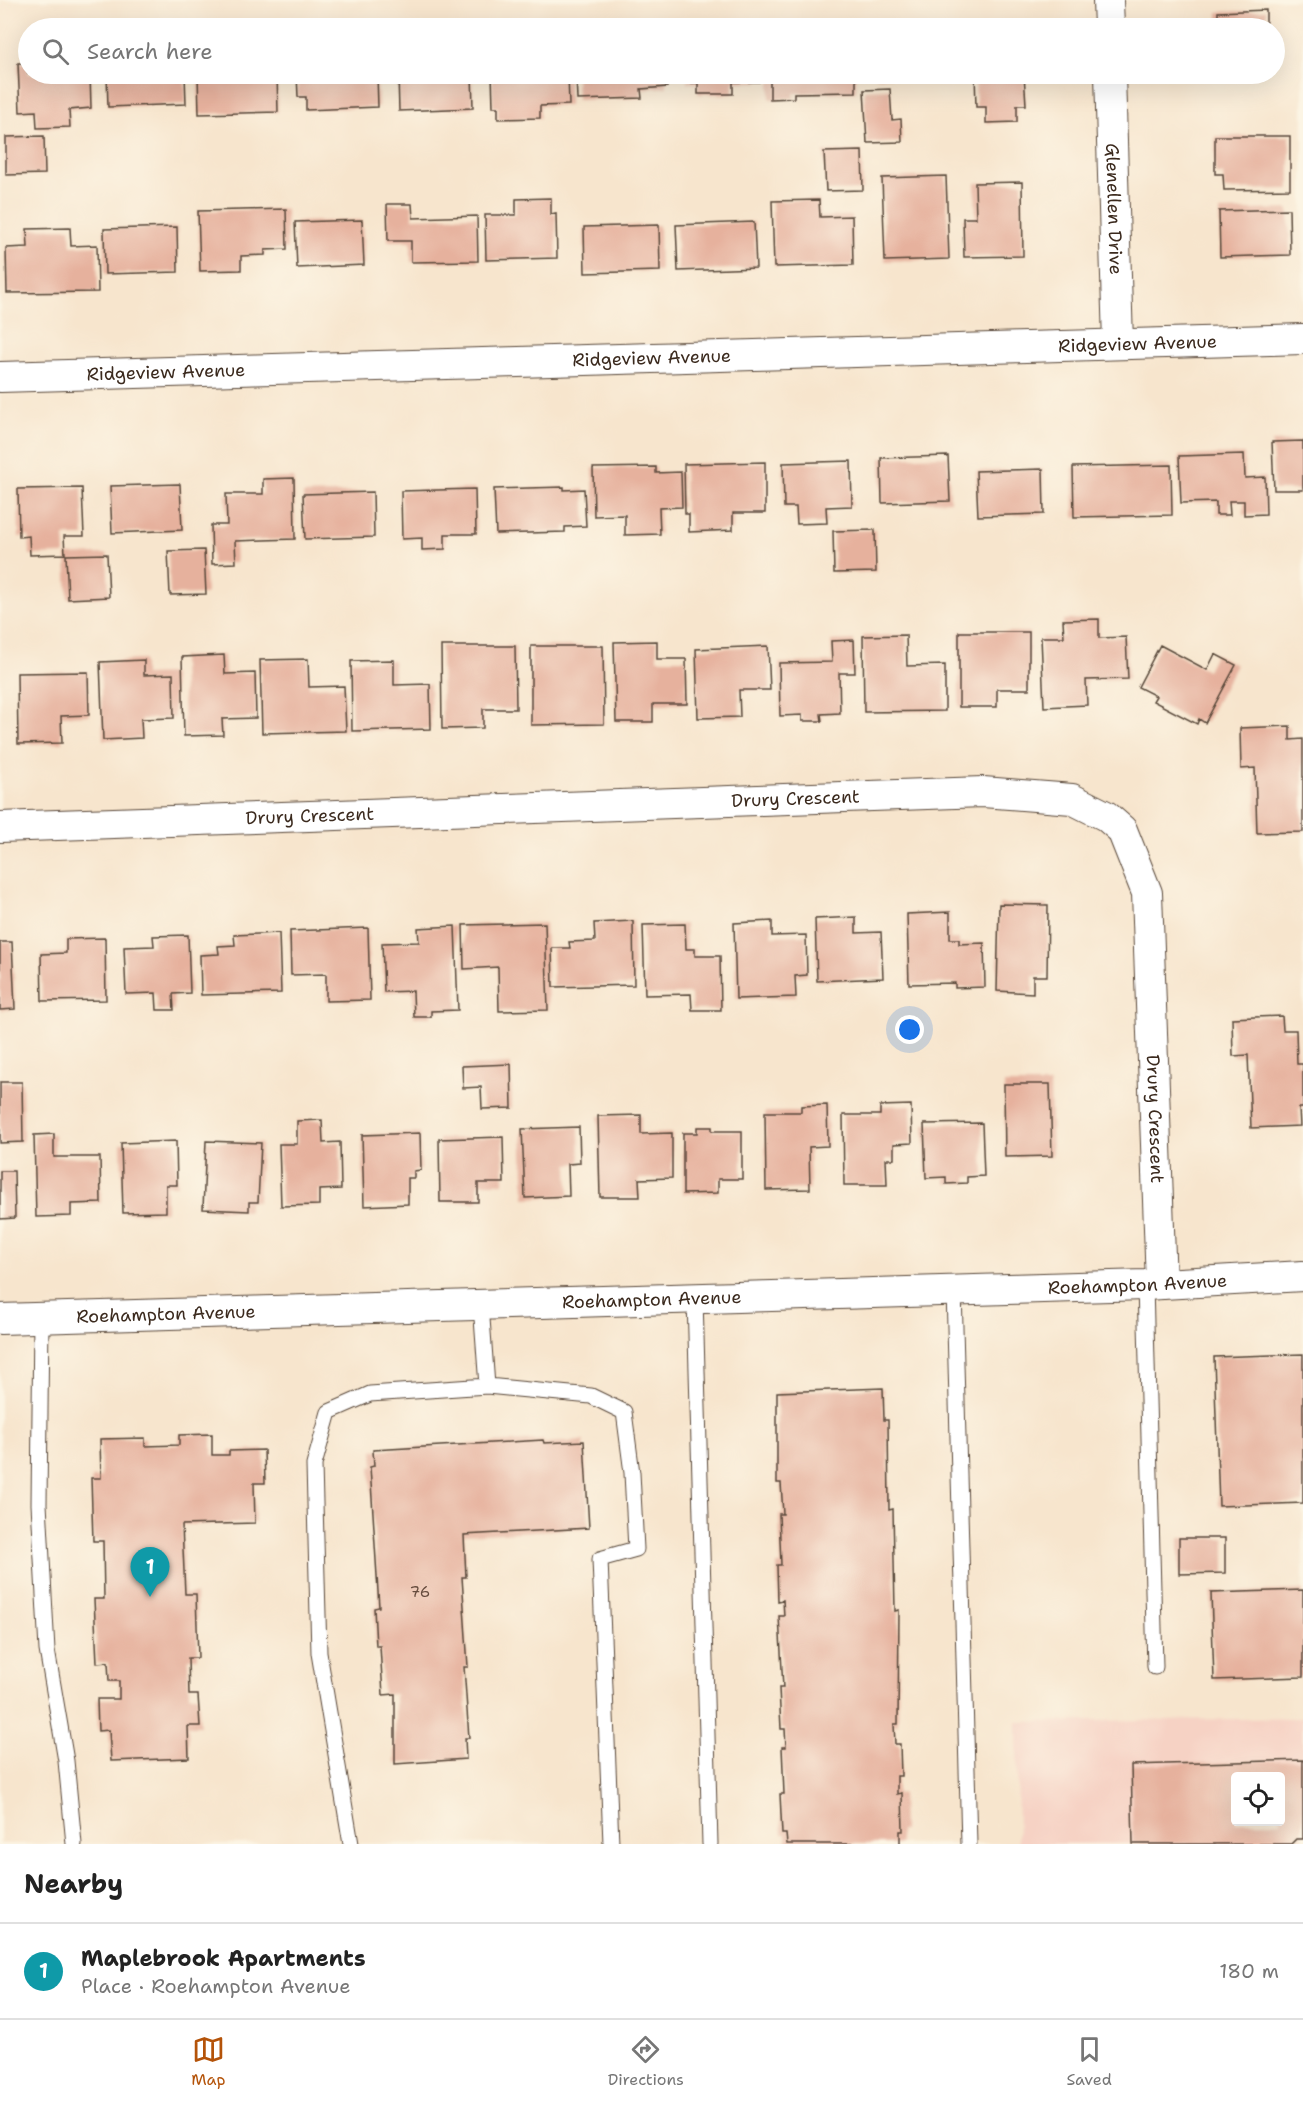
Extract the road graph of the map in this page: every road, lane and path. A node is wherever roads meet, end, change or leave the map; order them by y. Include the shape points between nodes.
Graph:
1 (1108, 0) edge
2 (1109, 18) edge
3 (1110, 84) edge
4 (1303, 339) edge
5 (1118, 343) junction
6 (0, 377) edge
7 (0, 827) edge
8 (1303, 1276) edge
9 (1153, 1285) junction
10 (954, 1290) junction
11 (695, 1298) junction
12 (481, 1305) junction
13 (41, 1318) junction
14 (0, 1319) edge
15 (487, 1386) junction
16 (1155, 1667) dead end
17 (74, 1844) edge
18 (351, 1844) edge
19 (611, 1844) edge
20 (710, 1844) edge
21 (969, 1844) edge

1 - 2 street
3 - 5 street, Glenellen Drive
4 - 5 street, Ridgeview Avenue
5 - 6 street, Ridgeview Avenue
7 - 9 street, Drury Crescent via 983,792 1072,799 1106,816 1122,830 1147,893
8 - 9 street, Roehampton Avenue
9 - 10 street, Roehampton Avenue
9 - 16 lane
10 - 11 street, Roehampton Avenue
10 - 21 lane
11 - 12 street, Roehampton Avenue
11 - 20 lane
12 - 13 street, Roehampton Avenue
12 - 15 lane
13 - 14 street, Roehampton Avenue
13 - 17 lane via 39,1504 47,1650 66,1761
15 - 18 lane via 370,1394 328,1412 314,1465 319,1653
15 - 19 lane via 591,1396 624,1412 636,1549 600,1559

